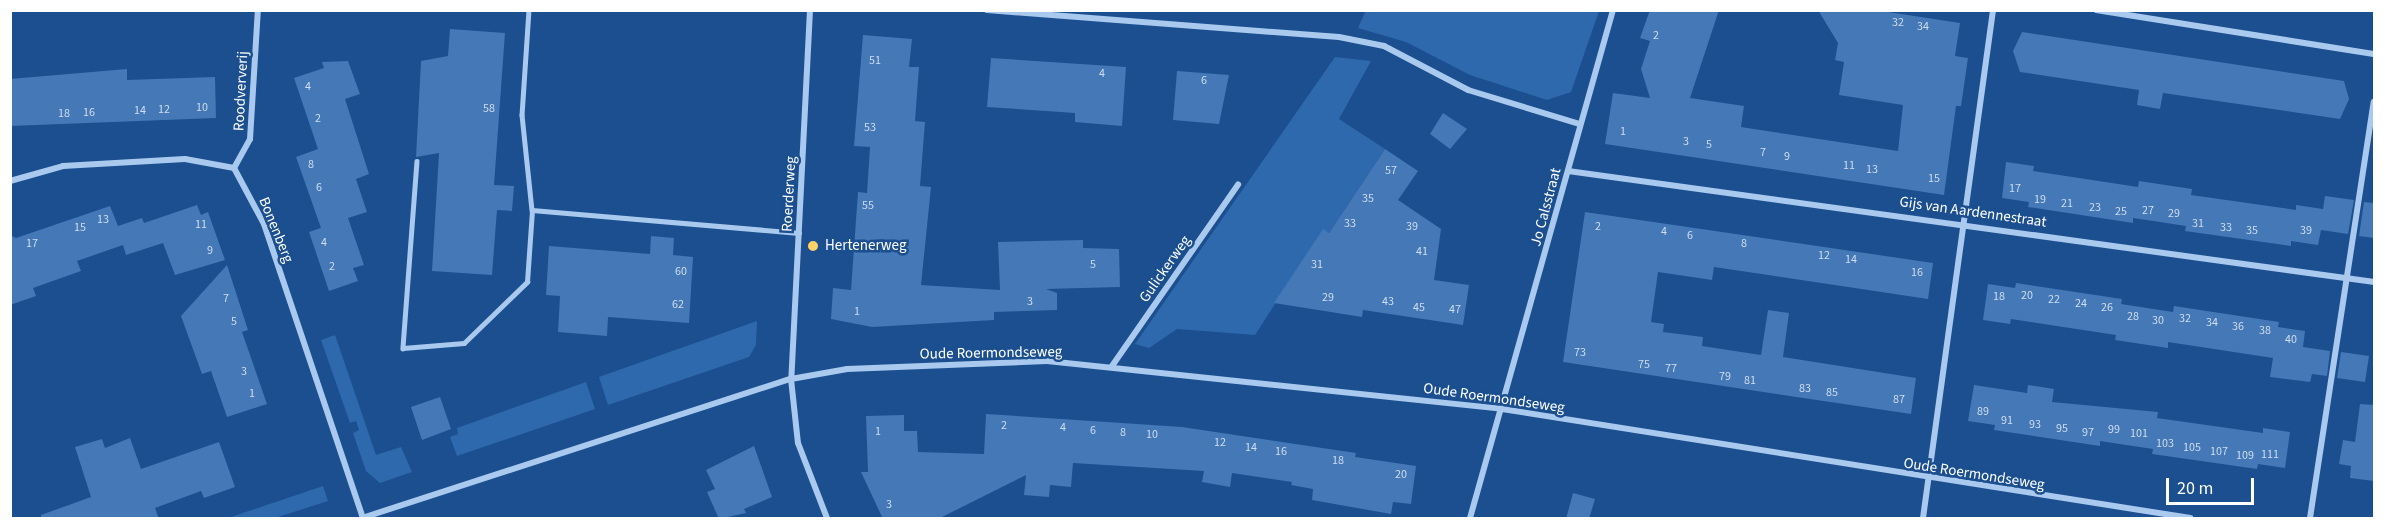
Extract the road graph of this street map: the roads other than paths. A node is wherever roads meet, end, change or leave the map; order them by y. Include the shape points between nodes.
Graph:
1 (258, 10) edge
2 (529, 10) edge
3 (810, 10) edge
4 (987, 10) edge
5 (1612, 10) edge
6 (1993, 10) edge
7 (2096, 10) edge
8 (2374, 54) edge
9 (2374, 102) edge
10 (1580, 124) junction
11 (417, 161) dead end
12 (234, 168) junction
13 (1568, 171) junction
14 (10, 181) edge
15 (1238, 185) dead end
16 (532, 210) junction
17 (1964, 223) junction
18 (799, 233) junction
19 (2349, 278) junction
20 (2374, 282) edge
21 (1112, 366) junction
22 (791, 379) junction
23 (1502, 409) junction
24 (1930, 480) junction
25 (362, 518) edge
26 (827, 519) edge
27 (1470, 519) edge
28 (1923, 519) edge
29 (2190, 519) edge
30 (2310, 519) edge

1 - 12 street, Roodververij via 250,139
2 - 16 lane via 522,115
3 - 18 street, Roerderweg
4 - 10 street via 1339,37 1384,46 1468,90
5 - 10 street, Jo Calsstraat
6 - 17 street
7 - 8 street
9 - 19 street
10 - 13 street, Jo Calsstraat
11 - 16 lane via 403,348 464,344 527,282
12 - 14 street via 185,159 162,160 63,166
12 - 25 street, Bonenberg via 264,224
13 - 17 street, Gijs van Aardennestraat
13 - 23 street, Jo Calsstraat
15 - 21 street, Gulickerweg
16 - 18 lane
17 - 19 street, Gijs van Aardennestraat
17 - 24 street
18 - 22 street, Roerderweg
19 - 20 street, Gijs van Aardennestraat
19 - 30 street
21 - 22 street, Oude Roermondseweg via 1047,361 847,369
21 - 23 street, Oude Roermondseweg
22 - 25 street
22 - 26 street, Roerderweg via 798,443
23 - 24 street, Oude Roermondseweg
23 - 27 street, Jo Calsstraat
24 - 28 street
24 - 29 street, Oude Roermondseweg

